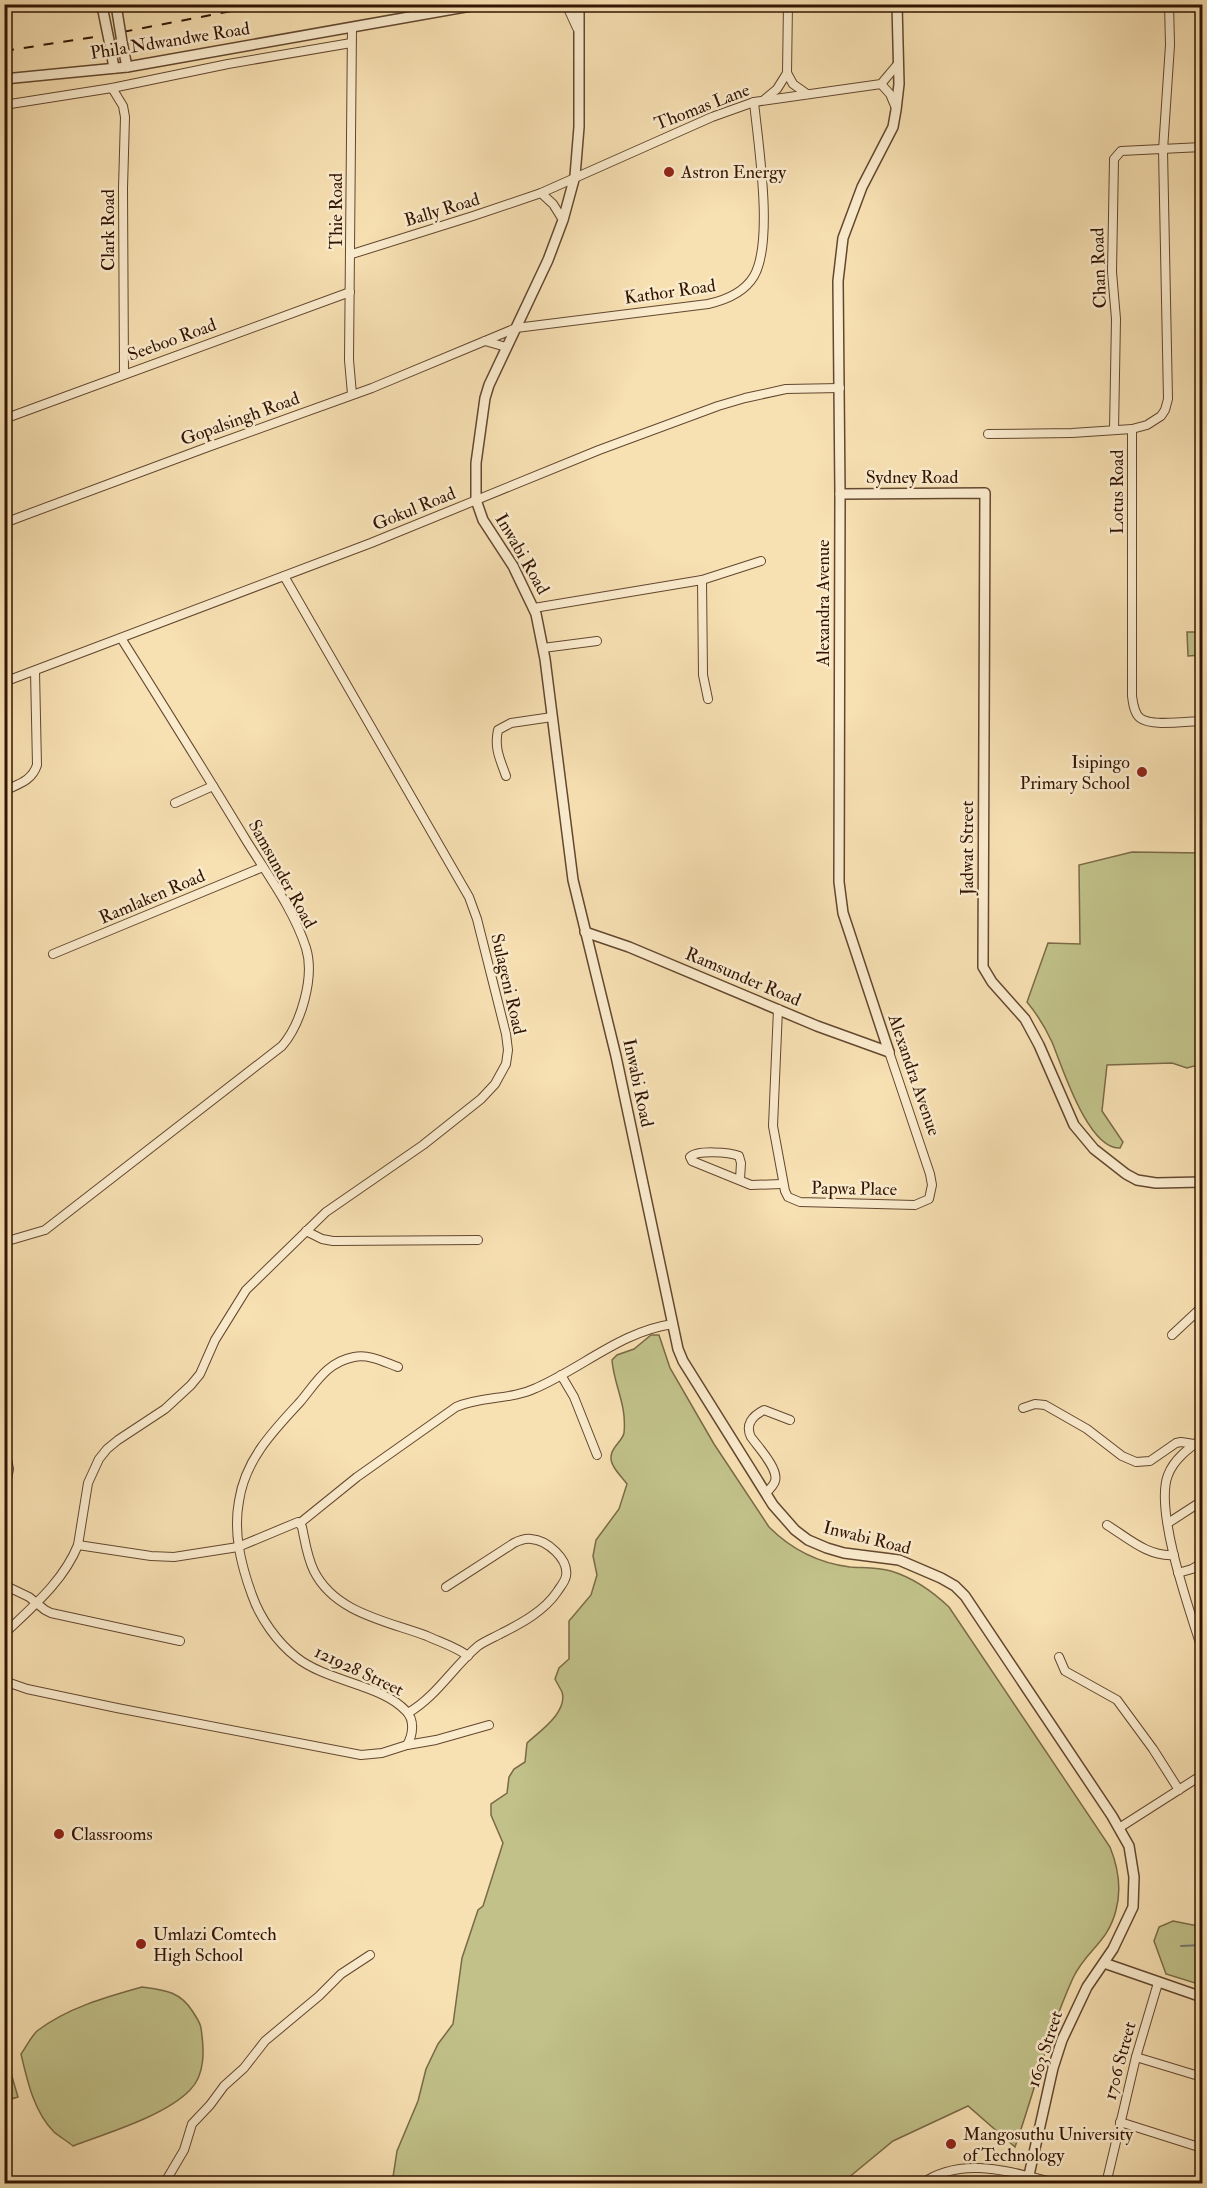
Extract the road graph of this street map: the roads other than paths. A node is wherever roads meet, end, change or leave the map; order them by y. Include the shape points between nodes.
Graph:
1 (482, 4) edge
2 (567, 4) edge
3 (579, 4) edge
4 (788, 4) edge
5 (897, 4) edge
6 (1169, 4) edge
7 (102, 5) edge
8 (116, 5) edge
9 (352, 27) junction
10 (579, 35) junction
11 (351, 43) junction
12 (897, 65) junction
13 (127, 67) junction
14 (114, 68) junction
15 (787, 73) junction
16 (4, 79) edge
17 (881, 84) junction
18 (112, 88) junction
19 (807, 94) junction
20 (765, 99) junction
21 (754, 102) junction
22 (4, 105) edge
23 (896, 110) junction
24 (1203, 147) edge
25 (1163, 150) junction
26 (575, 176) junction
27 (541, 193) junction
28 (563, 220) junction
29 (351, 254) junction
30 (350, 292) junction
31 (516, 328) junction
32 (485, 341) junction
33 (506, 347) junction
34 (124, 374) junction
35 (840, 388) junction
36 (352, 394) junction
37 (4, 419) edge
38 (1132, 429) junction
39 (1114, 430) junction
40 (988, 434) dead end
41 (840, 494) junction
42 (985, 494) joint
43 (476, 500) junction
44 (4, 523) edge
45 (761, 561) dead end
46 (284, 576) junction
47 (702, 580) junction
48 (534, 608) junction
49 (121, 638) junction
50 (597, 640) dead end
51 (543, 648) junction
52 (35, 671) junction
53 (4, 682) edge
54 (708, 699) dead end
55 (552, 717) junction
56 (1203, 721) edge
57 (506, 776) dead end
58 (213, 786) junction
59 (4, 791) edge
60 (175, 803) dead end
61 (263, 867) junction
62 (585, 932) junction
63 (53, 954) dead end
64 (778, 1009) junction
65 (889, 1052) junction
66 (740, 1179) junction
67 (1203, 1182) edge
68 (782, 1184) junction
69 (929, 1199) joint
70 (306, 1231) junction
71 (478, 1240) dead end
72 (4, 1242) edge
73 (1203, 1307) edge
74 (673, 1324) junction
75 (1172, 1335) dead end
76 (398, 1367) dead end
77 (561, 1375) junction
78 (1023, 1408) dead end
79 (790, 1420) dead end
80 (1203, 1439) edge
81 (1194, 1444) junction
82 (4, 1445) edge
83 (597, 1455) dead end
84 (766, 1493) junction
85 (4, 1494) edge
86 (1203, 1501) edge
87 (300, 1523) junction
88 (1168, 1523) junction
89 (1107, 1525) dead end
90 (78, 1545) junction
91 (238, 1547) junction
92 (1174, 1555) junction
93 (1203, 1563) edge
94 (1178, 1573) junction
95 (4, 1585) edge
96 (446, 1587) dead end
97 (38, 1603) junction
98 (4, 1634) edge
99 (180, 1641) dead end
100 (1203, 1648) edge
101 (468, 1656) junction
102 (1059, 1658) dead end
103 (4, 1681) edge
104 (408, 1713) junction
105 (489, 1725) dead end
106 (407, 1745) junction
107 (1203, 1775) edge
108 (1179, 1790) junction
109 (1119, 1828) junction
110 (370, 1954) dead end
111 (1104, 1963) junction
112 (1158, 1983) junction
113 (1203, 1997) edge
114 (1136, 2057) junction
115 (1203, 2077) edge
116 (1120, 2122) junction
117 (1201, 2146) edge
118 (1028, 2180) edge
119 (164, 2184) edge
120 (921, 2184) edge
121 (1060, 2184) edge
122 (1106, 2184) edge

1 - 9 street, Phila Ndwandwe Road
2 - 10 street, Inwabi Road
3 - 10 street, Inwabi Road
4 - 15 street
5 - 12 street, Alexandra Avenue
6 - 25 street, Lotus Road
7 - 14 street, bridge
8 - 13 street, bridge
9 - 11 street, Thie Road
9 - 13 street, Phila Ndwandwe Road
10 - 26 street, Inwabi Road
11 - 18 street, Phila Ndwandwe Road
11 - 29 street, Thie Road
12 - 17 street
12 - 23 street, Alexandra Avenue
13 - 14 street, Phila Ndwandwe Road
14 - 16 street, Phila Ndwandwe Road
15 - 19 street via 793,84
15 - 20 street
17 - 19 street, Thomas Lane
17 - 23 street
18 - 22 street, Phila Ndwandwe Road
18 - 34 street, Clark Road via 125,117
19 - 20 street, Thomas Lane
20 - 21 street, Thomas Lane
21 - 26 street, Thomas Lane
21 - 31 street, Kathor Road via 763,249 753,278 745,287 730,298 708,304
23 - 35 street, Alexandra Avenue via 843,238 838,281
24 - 25 street, Chan Road
25 - 38 street, Lotus Road via 1168,399 1161,416
25 - 39 street, Chan Road via 1121,151 1114,159
26 - 27 street, Bally Road
26 - 28 street, Inwabi Road
27 - 28 street
27 - 29 street, Bally Road
28 - 31 street, Inwabi Road
29 - 30 street, Thie Road
30 - 34 street, Seeboo Road
30 - 36 street, Thie Road
31 - 32 street, Gopalsingh Road
31 - 33 street, Inwabi Road
32 - 33 street
32 - 36 street, Gopalsingh Road
33 - 43 street, Inwabi Road via 485,399 476,463
34 - 37 street, Seeboo Road
35 - 41 street, Alexandra Avenue
35 - 43 street, Gokul Road via 786,389 735,401
36 - 44 street, Gopalsingh Road
38 - 39 street
38 - 56 street, Lotus Road via 1134,708 1140,718 1150,722
39 - 40 street
41 - 42 street, Sydney Road
41 - 65 street, Alexandra Avenue via 840,890 848,929
42 - 67 street, Jadwat Street via 983,967 1028,1025 1081,1135 1137,1180
43 - 46 street, Gokul Road
43 - 48 street, Inwabi Road via 483,520
45 - 47 street
46 - 49 street, Gokul Road
46 - 70 street, Sulageni Road via 469,897 508,1050 506,1064 495,1084 481,1099 423,1145 326,1212
47 - 48 street
47 - 54 street via 703,675
48 - 51 street, Inwabi Road
49 - 52 street, Gokul Road
49 - 58 street, Samsunder Road
50 - 51 street
51 - 55 street, Inwabi Road
52 - 53 street, Gokul Road
52 - 59 street via 37,765 27,781
55 - 57 street via 511,723 498,730 495,743
55 - 62 street, Inwabi Road via 568,849
58 - 60 street
58 - 61 street, Samsunder Road
61 - 63 street, Ramlaken Road
61 - 72 street, Samsunder Road via 306,950 305,1000 292,1035 45,1230
62 - 64 street, Ramsunder Road
62 - 74 street, Inwabi Road via 616,1056
64 - 65 street, Ramsunder Road
64 - 68 street via 773,1126
65 - 69 street, Alexandra Avenue via 930,1174
66 - 66 street via 692,1161 690,1156 696,1152 739,1156
66 - 68 street via 751,1185
68 - 69 street, Papwa Place via 788,1197 800,1203 915,1205
70 - 71 street via 333,1241
70 - 90 street, Sulageni Road via 246,1290 191,1385 99,1459 88,1483
73 - 75 street
74 - 77 street via 636,1334
74 - 84 street, Inwabi Road via 684,1361
76 - 91 street, 121928 Street via 366,1356 341,1361 320,1375 254,1458 239,1500
77 - 83 street
77 - 87 street via 526,1392 456,1407
78 - 81 street via 1045,1405 1136,1462 1150,1461 1176,1443
79 - 84 street via 764,1410 750,1424 748,1432 776,1478
80 - 81 street
81 - 88 street via 1168,1474
82 - 85 street via 9,1469
84 - 109 street, Inwabi Road via 784,1519 808,1540 844,1553 899,1560 941,1578 965,1596
86 - 88 street
87 - 91 street
87 - 101 street via 315,1573 344,1604
88 - 92 street
89 - 92 street via 1146,1551
90 - 91 street via 174,1557
90 - 97 street via 68,1565
91 - 104 street, 121928 Street via 264,1620 296,1657 320,1672 382,1695
92 - 94 street
93 - 94 street
94 - 100 street
95 - 97 street
96 - 101 street via 524,1538 534,1539 554,1551 566,1569 563,1584 546,1606
97 - 98 street
97 - 99 street via 57,1614
101 - 104 street via 426,1701
102 - 108 street via 1065,1671 1117,1701
103 - 106 street via 117,1708 361,1755
104 - 106 street, 121928 Street via 412,1728
105 - 106 street
107 - 108 street
108 - 109 street
109 - 111 street, Inwabi Road via 1129,1846 1134,1897 1122,1932
110 - 119 street via 341,1974 260,2046 224,2086 192,2124 184,2150
111 - 112 street
111 - 118 street, 1603 Street via 1062,2040
112 - 113 street
112 - 114 street, 1706 Street
114 - 115 street
114 - 116 street, 1706 Street
116 - 117 street
116 - 122 street, 1706 Street
118 - 120 street via 975,2166 945,2170
118 - 121 street

